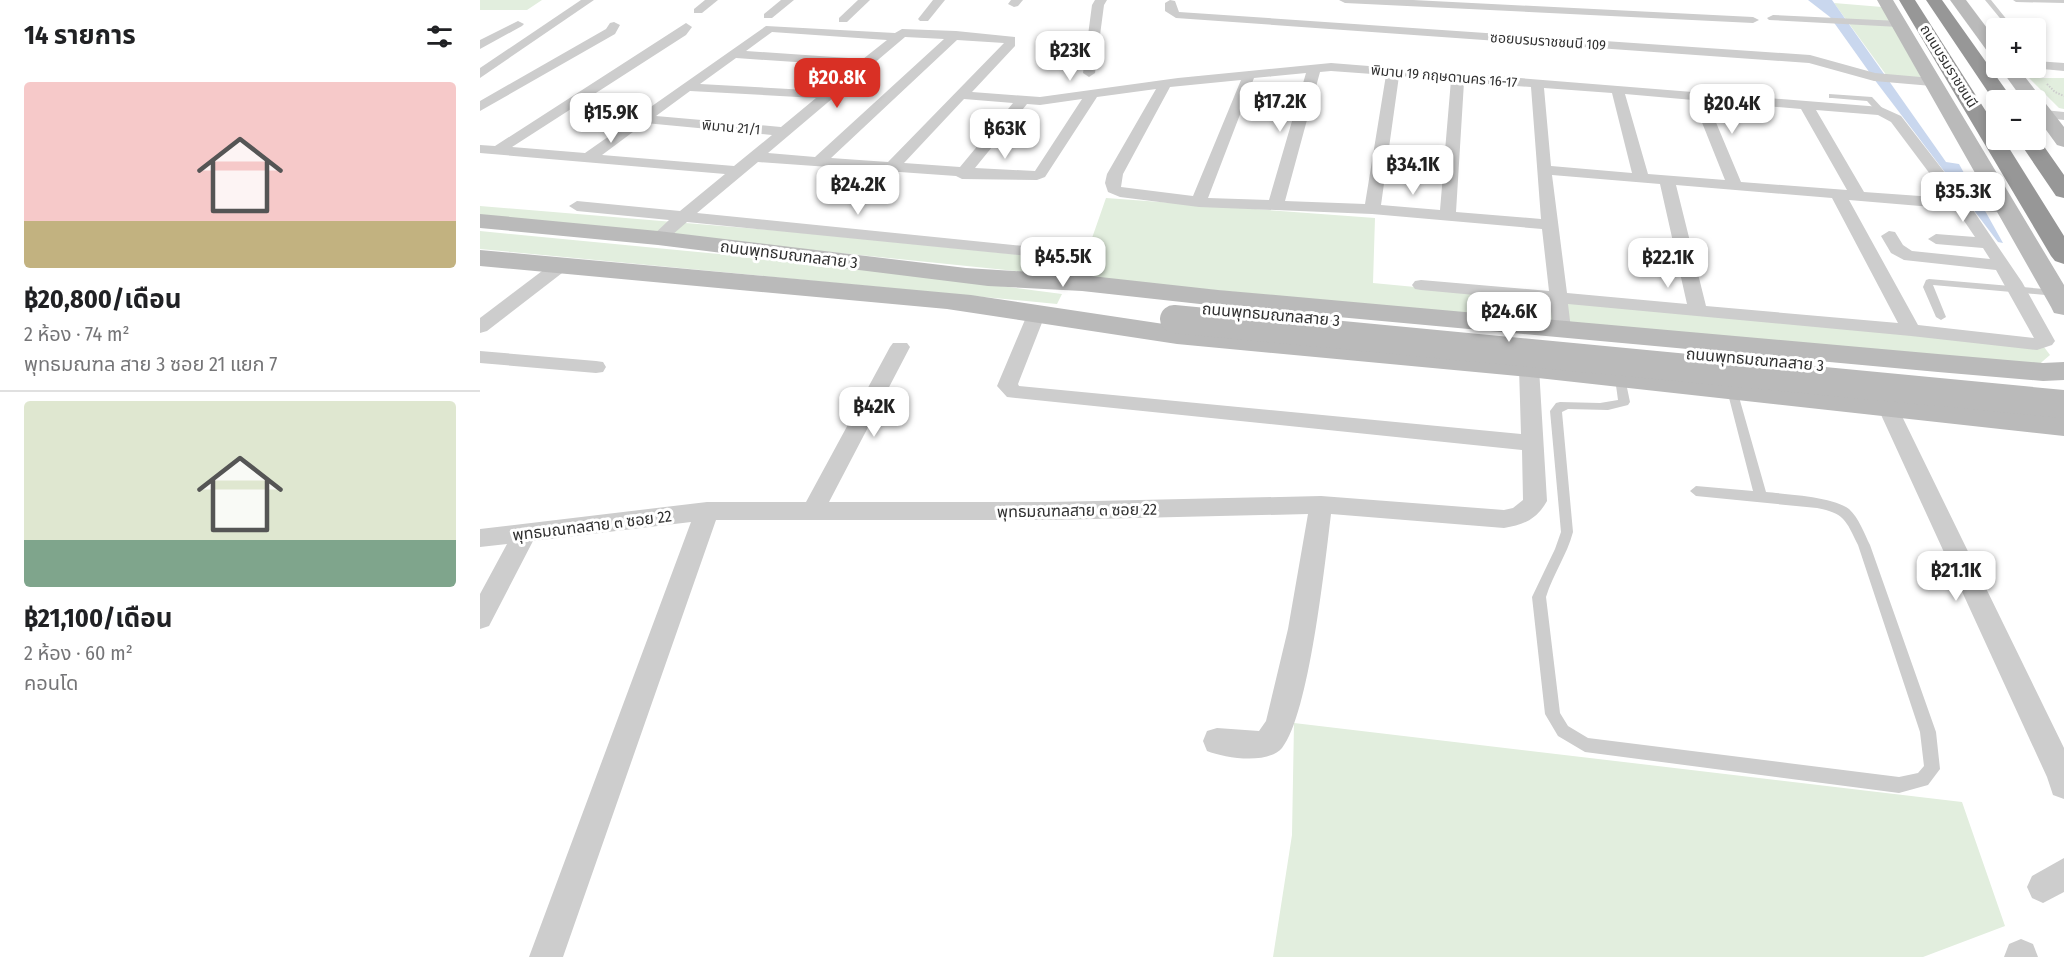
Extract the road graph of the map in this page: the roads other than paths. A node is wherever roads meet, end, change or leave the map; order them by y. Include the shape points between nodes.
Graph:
1 (588, 0) edge
2 (711, 0) edge
3 (788, 0) edge
4 (864, 0) edge
5 (939, 0) edge
6 (1101, 0) edge
7 (1345, 0) edge
8 (1885, 0) edge
9 (1907, 0) edge
10 (1934, 0) edge
11 (1958, 0) edge
12 (1988, 0) edge
13 (2016, 0) edge
14 (2064, 1) edge
15 (1171, 3) dead end
16 (698, 11) dead end
17 (924, 18) dead end
18 (2003, 18) edge
19 (843, 20) dead end
20 (772, 22) junction
21 (518, 24) dead end
22 (1899, 24) junction
23 (614, 25) dead end
24 (686, 27) dead end
25 (956, 35) junction
26 (898, 37) junction
27 (1986, 38) edge
28 (480, 45) edge
29 (734, 54) junction
30 (866, 63) junction
31 (2046, 66) edge
32 (2064, 67) edge
33 (1314, 69) junction
34 (1393, 72) junction
35 (1089, 73) dead end
36 (480, 74) edge
37 (1249, 75) junction
38 (1458, 77) junction
39 (2017, 78) edge
40 (1932, 82) junction
41 (1165, 84) junction
42 (1537, 84) junction
43 (688, 87) junction
44 (1617, 89) junction
45 (1996, 90) edge
46 (1092, 94) junction
47 (828, 95) junction
48 (962, 95) junction
49 (1698, 96) junction
50 (1832, 96) dead end
51 (1023, 100) junction
52 (1806, 105) junction
53 (480, 107) edge
54 (1886, 113) junction
55 (2051, 118) edge
56 (642, 119) junction
57 (785, 132) junction
58 (480, 149) edge
59 (2037, 150) edge
60 (497, 151) junction
61 (755, 157) junction
62 (588, 158) junction
63 (480, 162) edge
64 (817, 163) junction
65 (891, 168) junction
66 (1544, 170) junction
67 (738, 171) junction
68 (962, 174) junction
69 (1641, 178) junction
70 (1667, 180) junction
71 (1735, 186) junction
72 (2064, 191) edge
73 (1838, 194) junction
74 (1858, 195) junction
75 (1199, 202) junction
76 (1962, 204) junction
77 (1276, 205) junction
78 (577, 206) dead end
79 (1996, 207) junction
80 (1372, 209) junction
81 (685, 215) junction
82 (1448, 216) junction
83 (480, 221) edge
84 (1550, 225) junction
85 (1890, 236) dead end
86 (658, 238) junction
87 (1936, 239) dead end
88 (1987, 243) junction
89 (1028, 251) dead end
90 (2064, 256) edge
91 (482, 259) edge
92 (2002, 265) junction
93 (560, 266) junction
94 (967, 275) junction
95 (1421, 285) dead end
96 (2016, 289) junction
97 (1559, 297) junction
98 (2060, 300) edge
99 (948, 301) junction
100 (1698, 311) junction
101 (1176, 312) junction
102 (1036, 315) junction
103 (1941, 317) dead end
104 (480, 327) edge
105 (1562, 329) junction
106 (1911, 330) junction
107 (900, 346) dead end
108 (480, 357) edge
109 (1938, 363) junction
110 (596, 366) dead end
111 (1529, 368) junction
112 (2064, 371) edge
113 (1620, 378) junction
114 (2064, 388) edge
115 (1732, 390) junction
116 (2064, 404) edge
117 (1887, 406) junction
118 (1947, 412) junction
119 (2064, 425) edge
120 (1532, 443) junction
121 (1696, 490) dead end
122 (1761, 497) junction
123 (1321, 505) junction
124 (813, 510) junction
125 (707, 511) junction
126 (525, 533) junction
127 (480, 538) edge
128 (480, 618) edge
129 (1217, 741) dead end
130 (2063, 779) edge
131 (546, 957) edge

1 - 36 street
2 - 16 street
3 - 20 street
4 - 19 street
5 - 17 street
6 - 35 street
7 - 22 street
8 - 22 main road
9 - 90 highway, ถนนบรมราชชนนี
10 - 45 highway, ถนนบรมราชชนนี
11 - 27 main road
12 - 18 lane
13 - 14 lane
15 - 40 street, ซอยบรมราชชนนี 109 via 1170,11 1176,15 1810,59 1874,77
20 - 26 street
20 - 29 street
21 - 28 street
22 - 40 main road
23 - 53 street via 611,31
24 - 60 street
25 - 26 street via 910,33
25 - 48 street via 1011,40
25 - 64 street
26 - 30 street
29 - 30 street
29 - 43 street
30 - 47 street
31 - 32 street
33 - 34 street, พิมาน 19 กฤษดานคร 16-17
33 - 37 street, พิมาน 19 กฤษดานคร 16-17
33 - 77 street
34 - 38 street, พิมาน 19 กฤษดานคร 16-17
34 - 80 street
37 - 41 street, พิมาน 19 กฤษดานคร 16-17
37 - 75 street
38 - 42 street, พิมาน 19 กฤษดานคร 16-17
38 - 82 street
39 - 55 main road
40 - 79 main road
41 - 46 street, พิมาน 19 กฤษดานคร 16-17
41 - 75 street via 1116,174 1114,189 1131,195
42 - 44 street, พิมาน 19 กฤษดานคร 16-17
42 - 66 street
43 - 47 street
43 - 56 street
44 - 49 street, พิมาน 19 กฤษดานคร 16-17
44 - 69 street
46 - 51 street, พิมาน 19 กฤษดานคร 16-17 via 1040,102
46 - 68 street via 1040,174 1021,178
47 - 57 street
48 - 51 street, พิมาน 19 กฤษดานคร 16-17
48 - 65 street
49 - 52 street, พิมาน 19 กฤษดานคร 16-17
49 - 71 street
50 - 54 lane via 1869,99
51 - 68 street
52 - 54 street, พิมาน 19 กฤษดานคร 16-17
52 - 74 street
54 - 76 street
56 - 57 street, พิมาน 21/1
56 - 62 street
57 - 61 street
58 - 60 street
59 - 72 highway
60 - 62 street
60 - 63 street
61 - 64 street
61 - 67 street
62 - 67 street
64 - 65 street
65 - 68 street
66 - 69 street
66 - 84 street
67 - 81 street
69 - 70 street
70 - 71 street
70 - 100 street
71 - 73 street
73 - 74 street
73 - 106 street
74 - 76 street
75 - 77 street
76 - 79 street
76 - 88 street
77 - 80 street
78 - 81 street
79 - 98 main road
80 - 82 street
81 - 86 street
81 - 89 street
82 - 84 street
83 - 86 main road, ถนนพุทธมณฑลสาย 3
84 - 97 street
85 - 92 street via 1902,254
86 - 94 main road, ถนนพุทธมณฑลสาย 3
87 - 88 street
88 - 92 street
91 - 93 main road, ถนนพุทธมณฑลสาย 3
92 - 96 street
93 - 99 main road, ถนนพุทธมณฑลสาย 3
93 - 104 street
94 - 101 main road, ถนนพุทธมณฑลสาย 3
94 - 105 main road
95 - 97 street
96 - 98 lane
96 - 103 lane via 1929,282
96 - 106 street via 2045,341 2037,344
97 - 100 street
97 - 105 street
99 - 101 main road, ถนนพุทธมณฑลสาย 3
99 - 102 main road
100 - 106 street
101 - 114 main road, ถนนพุทธมณฑลสาย 3
101 - 116 main road, ถนนพุทธมณฑลสาย 3, bridge
102 - 111 main road via 1177,335
102 - 120 street via 1007,386 1014,392
105 - 109 main road
107 - 124 street
108 - 110 street
109 - 112 main road
109 - 118 main road via 1971,379 1982,400 1972,410
111 - 113 main road
111 - 120 street, พุทธมณฑลสาย ๓ ซอย 22
113 - 115 main road
113 - 122 lane via 1624,402 1607,407 1573,404 1560,406 1556,411 1567,532 1564,547 1542,584 1539,597 1553,714 1563,731 1585,745 1899,785 1922,780 1932,769 1928,732 1864,545 1851,520 1840,508
115 - 117 main road
115 - 122 lane
117 - 118 main road
117 - 130 street
118 - 119 main road
120 - 123 street, พุทธมณฑลสาย ๓ ซอย 22 via 1535,501 1519,517
121 - 122 lane
123 - 124 street, พุทธมณฑลสาย ๓ ซอย 22 via 1051,511
123 - 129 street via 1280,724 1270,739 1256,745
124 - 125 street, พุทธมณฑลสาย ๓ ซอย 22
125 - 126 street, พุทธมณฑลสาย ๓ ซอย 22
125 - 131 street
126 - 127 street, พุทธมณฑลสาย ๓ ซอย 22
126 - 128 street

